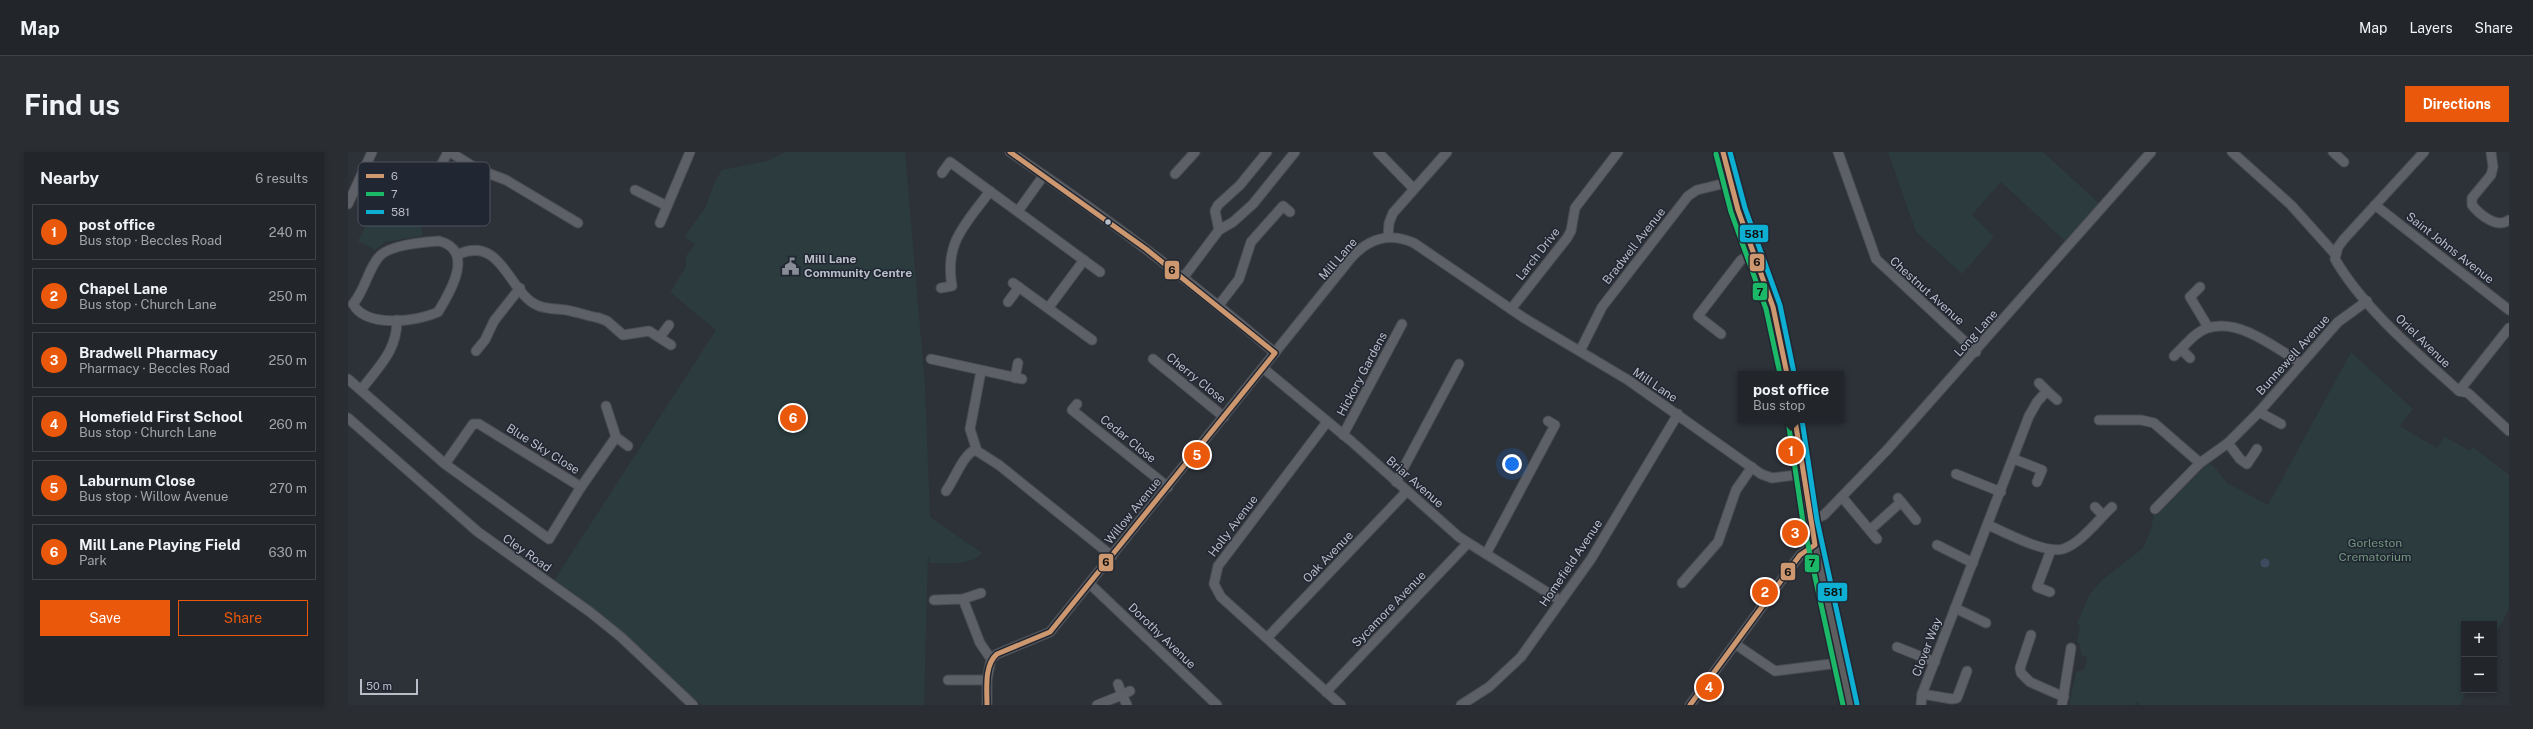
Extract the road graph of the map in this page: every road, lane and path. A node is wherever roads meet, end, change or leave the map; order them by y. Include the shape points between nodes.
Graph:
1 (372, 152) edge
2 (449, 152) edge
3 (690, 152) edge
4 (1010, 152) edge
5 (1195, 152) edge
6 (1267, 152) edge
7 (1295, 152) edge
8 (1378, 152) edge
9 (1447, 152) edge
10 (1618, 152) edge
11 (1723, 152) edge
12 (1838, 152) edge
13 (2152, 152) edge
14 (2232, 152) edge
15 (2333, 152) edge
16 (2424, 152) edge
17 (2492, 152) edge
18 (367, 162) edge
19 (444, 162) edge
20 (467, 162) edge
21 (2344, 162) dead end
22 (490, 173) edge
23 (942, 173) dead end
24 (1044, 174) junction
25 (1175, 174) dead end
26 (358, 182) edge
27 (1730, 182) junction
28 (1414, 189) junction
29 (635, 190) dead end
30 (990, 191) junction
31 (348, 204) edge
32 (2375, 205) junction
33 (667, 206) junction
34 (1018, 211) junction
35 (1290, 212) dead end
36 (2509, 220) edge
37 (578, 223) dead end
38 (660, 224) dead end
39 (1219, 230) junction
40 (1388, 237) junction
41 (1754, 253) junction
42 (458, 254) junction
43 (2335, 254) junction
44 (1084, 260) junction
45 (1100, 272) dead end
46 (1183, 278) junction
47 (2200, 287) dead end
48 (520, 288) junction
49 (941, 288) dead end
50 (2367, 301) junction
51 (1008, 302) dead end
52 (350, 304) edge
53 (1219, 305) junction
54 (1049, 307) junction
55 (1511, 309) junction
56 (2509, 310) edge
57 (397, 320) junction
58 (1402, 324) dead end
59 (669, 325) dead end
60 (2208, 327) junction
61 (2509, 328) edge
62 (1721, 334) dead end
63 (660, 337) junction
64 (1091, 338) dead end
65 (671, 345) dead end
66 (2181, 349) junction
67 (476, 351) dead end
68 (1580, 351) junction
69 (1976, 352) junction
70 (1275, 353) junction
71 (2174, 356) dead end
72 (2190, 358) dead end
73 (931, 359) dead end
74 (1153, 359) dead end
75 (1018, 363) dead end
76 (2301, 363) junction
77 (1459, 364) dead end
78 (1262, 368) junction
79 (981, 371) junction
80 (1786, 371) edge
81 (348, 379) edge
82 (2039, 383) dead end
83 (361, 390) junction
84 (2047, 391) junction
85 (2459, 391) junction
86 (2057, 400) dead end
87 (606, 406) dead end
88 (1072, 410) dead end
89 (2124, 411) dead end
90 (2259, 412) junction
91 (1678, 414) junction
92 (1224, 417) junction
93 (348, 418) edge
94 (2099, 420) dead end
95 (2125, 420) junction
96 (1327, 422) junction
97 (1796, 423) edge
98 (2281, 424) dead end
99 (1555, 425) dead end
100 (2509, 431) edge
101 (1343, 435) junction
102 (616, 437) junction
103 (2228, 442) junction
104 (628, 446) dead end
105 (2257, 448) dead end
106 (976, 449) junction
107 (2014, 459) junction
108 (445, 464) junction
109 (2200, 464) junction
110 (1752, 467) junction
111 (1969, 468) dead end
112 (1804, 474) junction
113 (1396, 482) junction
114 (2037, 482) dead end
115 (1168, 487) junction
116 (581, 488) junction
117 (946, 491) dead end
118 (1407, 491) junction
119 (2001, 492) junction
120 (2155, 494) dead end
121 (1842, 497) junction
122 (2162, 500) junction
123 (2095, 507) dead end
124 (2112, 507) dead end
125 (2155, 509) dead end
126 (2103, 515) junction
127 (1916, 520) dead end
128 (1810, 521) junction
129 (1988, 525) junction
130 (1870, 530) junction
131 (1877, 539) dead end
132 (1468, 543) junction
133 (1815, 545) junction
134 (1937, 545) dead end
135 (2051, 550) junction
136 (1486, 554) junction
137 (1112, 556) junction
138 (1973, 563) junction
139 (1090, 584) junction
140 (1682, 584) dead end
141 (2050, 592) dead end
142 (981, 593) dead end
143 (963, 599) junction
144 (934, 600) dead end
145 (1561, 601) junction
146 (1955, 608) junction
147 (1986, 623) dead end
148 (2031, 635) dead end
149 (1266, 638) junction
150 (1735, 644) junction
151 (1897, 646) dead end
152 (2071, 648) dead end
153 (990, 659) junction
154 (1935, 662) junction
155 (1832, 664) dead end
156 (1967, 672) dead end
157 (948, 680) dead end
158 (987, 680) junction
159 (1118, 684) dead end
160 (1326, 692) junction
161 (1126, 693) junction
162 (1922, 694) junction
163 (2063, 701) edge
164 (693, 705) edge
165 (987, 705) edge
166 (1097, 705) edge
167 (1127, 705) edge
168 (1217, 705) edge
169 (1341, 705) edge
170 (1461, 705) edge
171 (1690, 705) edge
172 (1850, 705) edge
173 (1921, 705) edge

1 - 18 street
2 - 19 street
2 - 20 street
3 - 33 street
4 - 24 street
5 - 25 street
6 - 39 street via 1240,185 1218,205 1215,211
7 - 39 street via 1253,204 1233,222
8 - 28 street
9 - 28 street
10 - 55 street, Larch Drive via 1575,208 1571,231
11 - 27 highway
12 - 69 street, Chestnut Avenue via 1876,259
13 - 69 street, Long Lane
14 - 43 street, Oriel Avenue via 2291,205
15 - 21 street
16 - 32 street
17 - 36 street via 2491,175 2472,198 2472,205 2494,223 2502,224
22 - 37 street
23 - 30 street via 950,162
24 - 34 street
24 - 46 street
26 - 31 street
27 - 41 highway
27 - 68 street, Bradwell Avenue via 1697,190 1688,196 1602,307
28 - 40 street via 1392,216
29 - 33 street
30 - 34 street
30 - 49 street via 954,239 950,256 955,288
32 - 43 street via 2344,239
32 - 56 street, Saint Johns Avenue
33 - 38 street
34 - 44 street
35 - 53 street via 1283,206 1251,242 1238,279
39 - 46 street
40 - 55 street, Mill Lane via 1398,237 1414,243
40 - 70 street, Mill Lane via 1377,239 1360,249
41 - 62 street via 1741,260 1698,316
41 - 80 highway via 1773,307
42 - 48 street via 467,250 487,253
42 - 52 street via 452,246 439,241 384,252 378,257 360,295
42 - 57 street via 459,263 438,312
43 - 50 street, Oriel Avenue via 2338,263
44 - 45 street
44 - 54 street
46 - 53 street
47 - 60 street via 2187,294
48 - 63 street via 526,297 538,306 599,318 607,321 623,335 649,331
48 - 67 street via 494,321 485,340
50 - 76 street, Bunnewell Avenue via 2338,322
50 - 85 street, Oriel Avenue via 2401,339
51 - 54 street via 1016,285
52 - 57 street via 368,318
53 - 70 street
54 - 64 street
55 - 68 street, Mill Lane
57 - 83 street via 396,340 392,349
58 - 101 street, Hickory Gardens
59 - 63 street
60 - 66 street
60 - 76 street via 2234,328 2247,332
61 - 85 street
63 - 65 street
66 - 71 street
66 - 72 street
68 - 91 street, Mill Lane
69 - 121 street, Long Lane
70 - 78 street, Willow Avenue
73 - 79 street
74 - 92 street, Cherry Close
75 - 79 street via 1019,379
76 - 90 street, Bunnewell Avenue
77 - 113 street
78 - 92 street, Willow Avenue
78 - 96 street, Briar Avenue
79 - 106 street via 970,423 971,438
81 - 83 street, Blue Sky Close
82 - 84 street
83 - 108 street, Blue Sky Close
84 - 86 street
84 - 107 street, Clover Way via 2036,402 2029,416
85 - 100 street, Oriel Avenue via 2468,393
87 - 102 street
88 - 115 street, Cedar Close
89 - 95 street
90 - 98 street, Bunnewell Avenue
90 - 103 street, Bunnewell Avenue
91 - 110 street, Mill Lane
91 - 145 street, Homefield Avenue via 1591,559
92 - 115 street, Willow Avenue
93 - 164 street, Cley Road via 478,532 615,632
94 - 95 street
95 - 109 street via 2154,423
96 - 101 street, Briar Avenue
96 - 149 street, Holly Avenue via 1214,572 1214,584 1218,593
97 - 112 highway
99 - 136 street
101 - 113 street, Briar Avenue
102 - 104 street
102 - 116 street
103 - 105 street via 2240,459 2247,464
103 - 109 street, Bunnewell Avenue
106 - 117 street via 963,460 957,476
106 - 137 street
107 - 114 street via 2042,470
107 - 119 street, Clover Way
108 - 116 street, Blue Sky Close via 473,424 479,424
108 - 116 street, Blue Sky Close via 549,539
109 - 122 street, Bunnewell Avenue
110 - 112 street, Mill Lane via 1772,478
110 - 140 street via 1736,490 1718,542
111 - 119 street via 1961,475
112 - 128 highway
113 - 118 street, Briar Avenue
115 - 137 street, Willow Avenue
118 - 132 street, Briar Avenue
118 - 149 street, Oak Avenue
119 - 129 street, Clover Way
120 - 122 street
121 - 128 street, Long Lane via 1824,515
121 - 130 street
122 - 125 street, Bunnewell Avenue
123 - 126 street
124 - 126 street
126 - 135 street via 2073,543 2063,549
127 - 130 street via 1899,499
128 - 133 highway
129 - 135 street
129 - 138 street, Clover Way
130 - 131 street
132 - 136 street, Briar Avenue
132 - 160 street, Sycamore Avenue
133 - 150 street via 1800,555
133 - 172 highway
134 - 138 street
135 - 141 street via 2037,587
136 - 145 street, Briar Avenue
137 - 139 street, Willow Avenue
138 - 146 street, Clover Way
139 - 153 street, Willow Avenue via 1050,632
139 - 168 street, Dorothy Avenue
142 - 143 street
143 - 144 street
143 - 153 street via 980,643
145 - 170 street, Homefield Avenue via 1513,666
146 - 147 street, Clover Way
146 - 154 street, Clover Way
148 - 163 street via 2020,668 2021,673 2030,682
149 - 160 street, Holly Avenue
150 - 155 street via 1775,671
150 - 171 street
151 - 154 street
152 - 163 street
153 - 158 street
154 - 162 street, Clover Way
156 - 162 street, Clover Way via 1957,698
157 - 158 street
158 - 165 street
159 - 161 street
160 - 169 street, Holly Avenue
161 - 166 street
161 - 167 street
162 - 173 street, Clover Way

